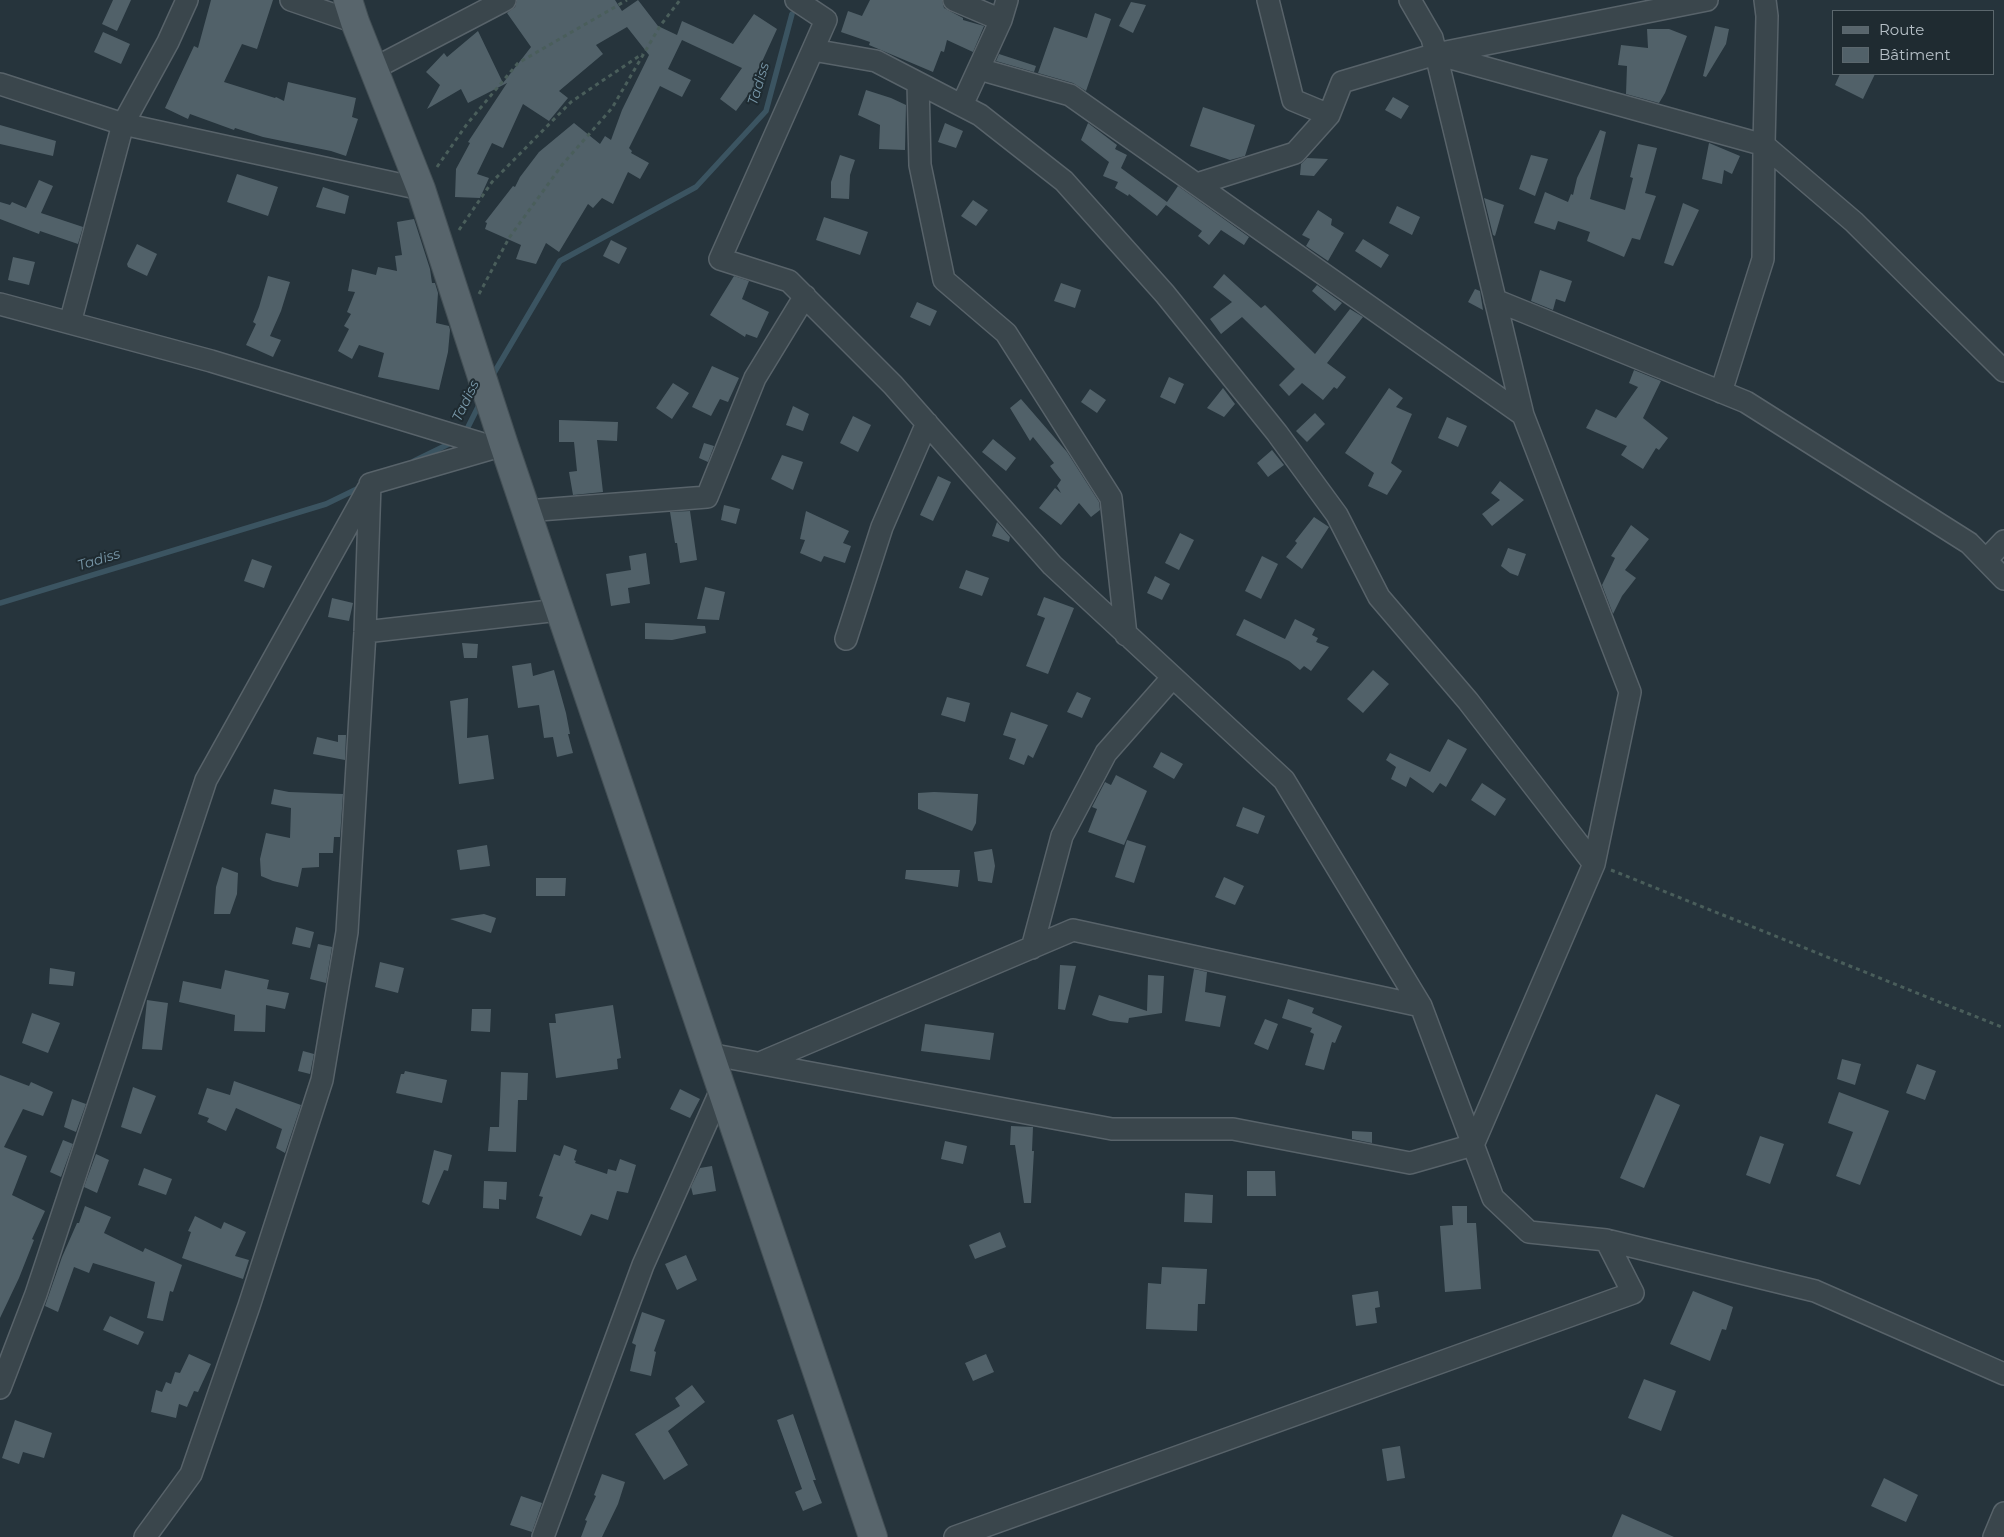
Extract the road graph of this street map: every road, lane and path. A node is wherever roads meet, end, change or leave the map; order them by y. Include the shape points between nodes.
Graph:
1 (187, 0) edge
2 (291, 0) edge
3 (506, 0) edge
4 (627, 0) edge
5 (680, 0) edge
6 (796, 0) edge
7 (954, 0) edge
8 (1007, 0) edge
9 (1268, 0) edge
10 (1410, 0) edge
11 (1706, 0) edge
12 (1765, 0) edge
13 (351, 11) edge
14 (1002, 20) junction
15 (813, 50) junction
16 (645, 52) junction
17 (1436, 54) junction
18 (373, 69) junction
19 (979, 69) junction
20 (918, 83) junction
21 (0, 84) edge
22 (962, 106) junction
23 (1329, 115) junction
24 (123, 124) junction
25 (1764, 145) junction
26 (1197, 184) junction
27 (420, 190) junction
28 (442, 255) junction
29 (805, 296) junction
30 (1495, 300) junction
31 (0, 304) edge
32 (70, 323) junction
33 (464, 323) junction
34 (2004, 371) edge
35 (1721, 392) junction
36 (1523, 415) junction
37 (926, 423) junction
38 (500, 446) junction
39 (370, 484) junction
40 (526, 511) junction
41 (2004, 541) edge
42 (1986, 560) junction
43 (2004, 579) edge
44 (559, 610) junction
45 (366, 632) junction
46 (1126, 635) junction
47 (846, 638) dead end
48 (1172, 678) junction
49 (1594, 864) junction
50 (1032, 948) junction
51 (1421, 1006) junction
52 (2004, 1028) edge
53 (709, 1054) junction
54 (760, 1063) junction
55 (721, 1090) junction
56 (1473, 1146) junction
57 (1606, 1240) junction
58 (2004, 1374) edge
59 (0, 1388) edge
60 (2004, 1513) edge
61 (144, 1537) edge
62 (543, 1537) edge
63 (873, 1537) edge
64 (955, 1537) edge
65 (1994, 1537) edge

1 - 24 street
2 - 13 street
3 - 18 street
4 - 27 path via 518,63 467,124
5 - 16 path
6 - 15 street via 826,20
7 - 14 street
8 - 14 street
9 - 23 street via 1293,100
10 - 17 street via 1432,38
11 - 17 street
12 - 25 street
13 - 18 main road
14 - 19 street
15 - 20 street via 876,61
15 - 29 street via 720,259 789,281
16 - 28 path via 571,102 492,182
16 - 33 path via 612,108 562,166 509,238
17 - 23 street via 1342,82
17 - 25 street
17 - 30 street
18 - 27 main road
19 - 22 street
19 - 26 street via 1070,95
20 - 22 street
20 - 46 street via 920,165 944,280 1006,332 1111,498
21 - 24 street
22 - 49 street via 980,115 1064,181 1165,294 1278,433 1337,514 1380,597 1468,701
23 - 26 street via 1295,153
24 - 27 street
24 - 32 street
25 - 34 street via 1854,222
25 - 35 street via 1764,259
26 - 36 street
27 - 28 main road
28 - 33 main road
29 - 37 street
29 - 40 street via 755,378 707,497
30 - 35 street
30 - 36 street
31 - 32 street
32 - 38 street
33 - 38 main road
35 - 42 street via 1746,402 1969,543
36 - 49 street via 1630,692
37 - 46 street via 1052,565
37 - 47 street via 882,527
38 - 39 street
38 - 40 main road
39 - 45 street
39 - 59 street via 206,780 36,1294
40 - 44 main road
41 - 42 street
42 - 43 street
44 - 45 street
44 - 53 main road
45 - 61 street via 347,932 322,1080 191,1474
46 - 48 street
48 - 50 street via 1106,753 1062,836
48 - 51 street via 1284,780
49 - 52 path
49 - 56 street
50 - 51 street via 1073,930
50 - 54 street
51 - 56 street
53 - 54 street
53 - 55 main road
54 - 56 street via 1112,1129 1233,1129 1410,1163
55 - 62 street via 642,1265
55 - 63 main road
56 - 57 street via 1493,1198 1529,1232
57 - 58 street via 1815,1291
57 - 64 street via 1633,1292
60 - 65 street

